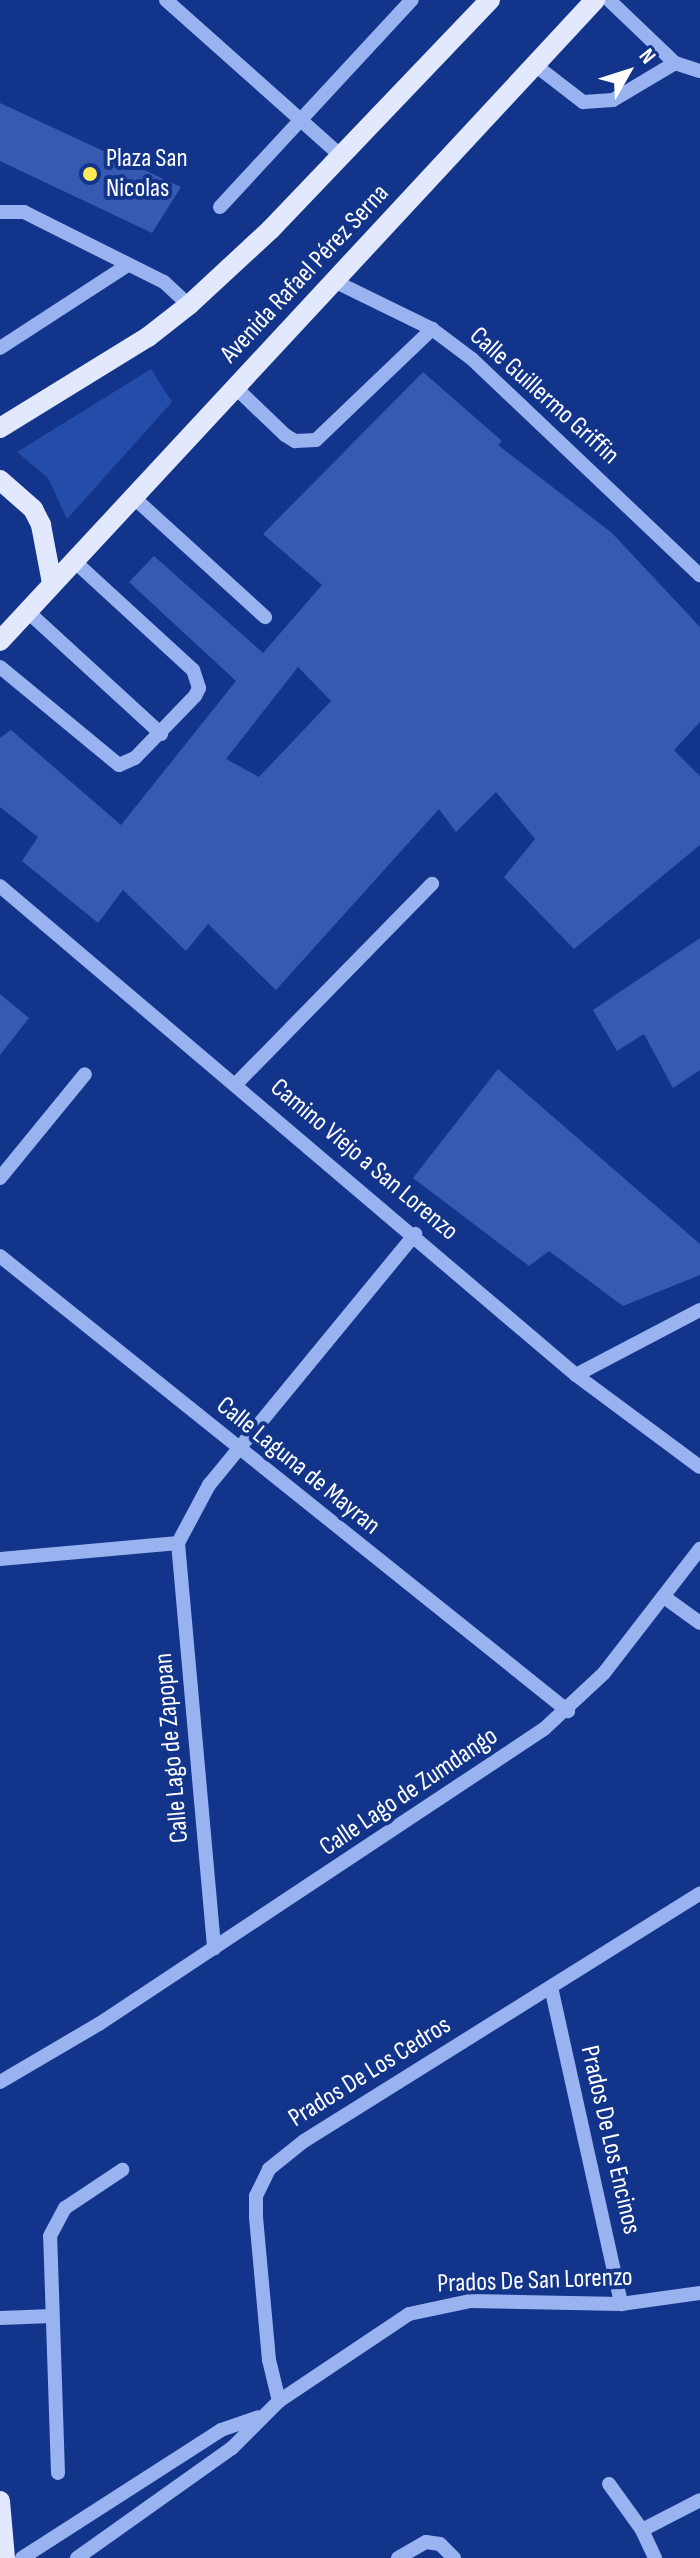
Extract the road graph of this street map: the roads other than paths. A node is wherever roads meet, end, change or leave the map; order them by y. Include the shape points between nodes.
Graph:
1 (166, 0) edge
2 (412, 0) edge
3 (490, 0) edge
4 (595, 0) edge
5 (609, 0) edge
6 (675, 63) junction
7 (535, 65) junction
8 (700, 71) edge
9 (302, 120) junction
10 (342, 157) junction
11 (220, 207) dead end
12 (0, 212) edge
13 (128, 265) junction
14 (336, 282) junction
15 (189, 305) junction
16 (432, 329) junction
17 (0, 348) edge
18 (236, 388) junction
19 (0, 428) edge
20 (0, 480) edge
21 (132, 496) junction
22 (72, 559) junction
23 (696, 564) edge
24 (52, 583) junction
25 (27, 611) junction
26 (265, 617) dead end
27 (0, 641) edge
28 (0, 667) edge
29 (161, 734) junction
30 (432, 884) dead end
31 (0, 886) edge
32 (85, 1074) dead end
33 (237, 1083) junction
34 (0, 1178) edge
35 (415, 1234) junction
36 (0, 1256) edge
37 (700, 1310) edge
38 (576, 1375) junction
39 (238, 1449) junction
40 (700, 1467) edge
41 (178, 1543) junction
42 (700, 1549) edge
43 (0, 1559) edge
44 (664, 1597) junction
45 (700, 1623) edge
46 (568, 1711) junction
47 (700, 1894) edge
48 (214, 1948) junction
49 (551, 1987) junction
50 (0, 2082) edge
51 (122, 2170) dead end
52 (700, 2293) edge
53 (621, 2304) junction
54 (52, 2316) junction
55 (0, 2318) edge
56 (279, 2401) junction
57 (260, 2416) junction
58 (58, 2473) dead end
59 (609, 2484) dead end
60 (700, 2500) edge
61 (0, 2501) edge
62 (642, 2530) junction
63 (5, 2558) edge
64 (22, 2558) edge
65 (77, 2558) edge
66 (398, 2558) edge
67 (454, 2558) edge
68 (655, 2558) edge

1 - 9 street
2 - 9 street
3 - 10 main road, Avenida Rafael Pérez Serna
4 - 7 main road, Avenida Rafael Pérez Serna
5 - 6 street
6 - 7 street via 613,100 583,102
6 - 8 street
7 - 14 main road, Avenida Rafael Pérez Serna
9 - 10 street
9 - 11 street
10 - 15 main road, Avenida Rafael Pérez Serna
12 - 13 street via 24,212
13 - 15 street via 164,282
13 - 17 street
14 - 16 street, Calle Guillermo Griffin
14 - 18 main road, Avenida Rafael Pérez Serna
15 - 19 main road, Avenida Rafael Pérez Serna
16 - 18 street via 316,440 295,441 285,435
16 - 23 street, Calle Guillermo Griffin via 514,396
18 - 21 main road, Avenida Rafael Pérez Serna
20 - 24 main road via 33,509 45,536
21 - 22 main road, Avenida Rafael Pérez Serna
21 - 26 street
22 - 24 main road, Avenida Rafael Pérez Serna
22 - 29 street via 198,679 195,696
24 - 25 main road, Avenida Rafael Pérez Serna
25 - 27 main road, Avenida Rafael Pérez Serna
25 - 29 street
28 - 29 street via 111,763 126,764
30 - 33 street
31 - 33 street, Camino Viejo a San Lorenzo
32 - 34 street
33 - 35 street, Camino Viejo a San Lorenzo
35 - 38 street, Camino Viejo a San Lorenzo
35 - 39 street
36 - 39 street, Calle Laguna de Mayran
37 - 38 street
38 - 40 street, Camino Viejo a San Lorenzo
39 - 41 street via 209,1485
39 - 46 street, Calle Laguna de Mayran
41 - 43 street
41 - 48 street, Calle Lago de Zapopan
42 - 44 street, Calle Lago de Zumdango
44 - 45 street
44 - 46 street, Calle Lago de Zumdango
46 - 48 street, Calle Lago de Zumdango
47 - 49 street, Prados De Los Cedros
48 - 50 street, Calle Lago de Zumdango
49 - 53 street, Prados De Los Encinos
49 - 56 street, Prados De Los Cedros via 280,2156 269,2169 256,2196 256,2217 269,2360
51 - 54 street via 56,2219 50,2236
52 - 53 street, Prados De San Lorenzo
53 - 56 street, Prados De San Lorenzo via 434,2306 387,2325
54 - 55 street
54 - 58 street
56 - 57 street, Prados De San Lorenzo
57 - 64 street, Prados De San Lorenzo via 221,2430
57 - 65 street, Prados De San Lorenzo via 232,2448
59 - 62 street
60 - 62 street
61 - 63 main road
62 - 68 street
66 - 67 street via 426,2542 440,2544

